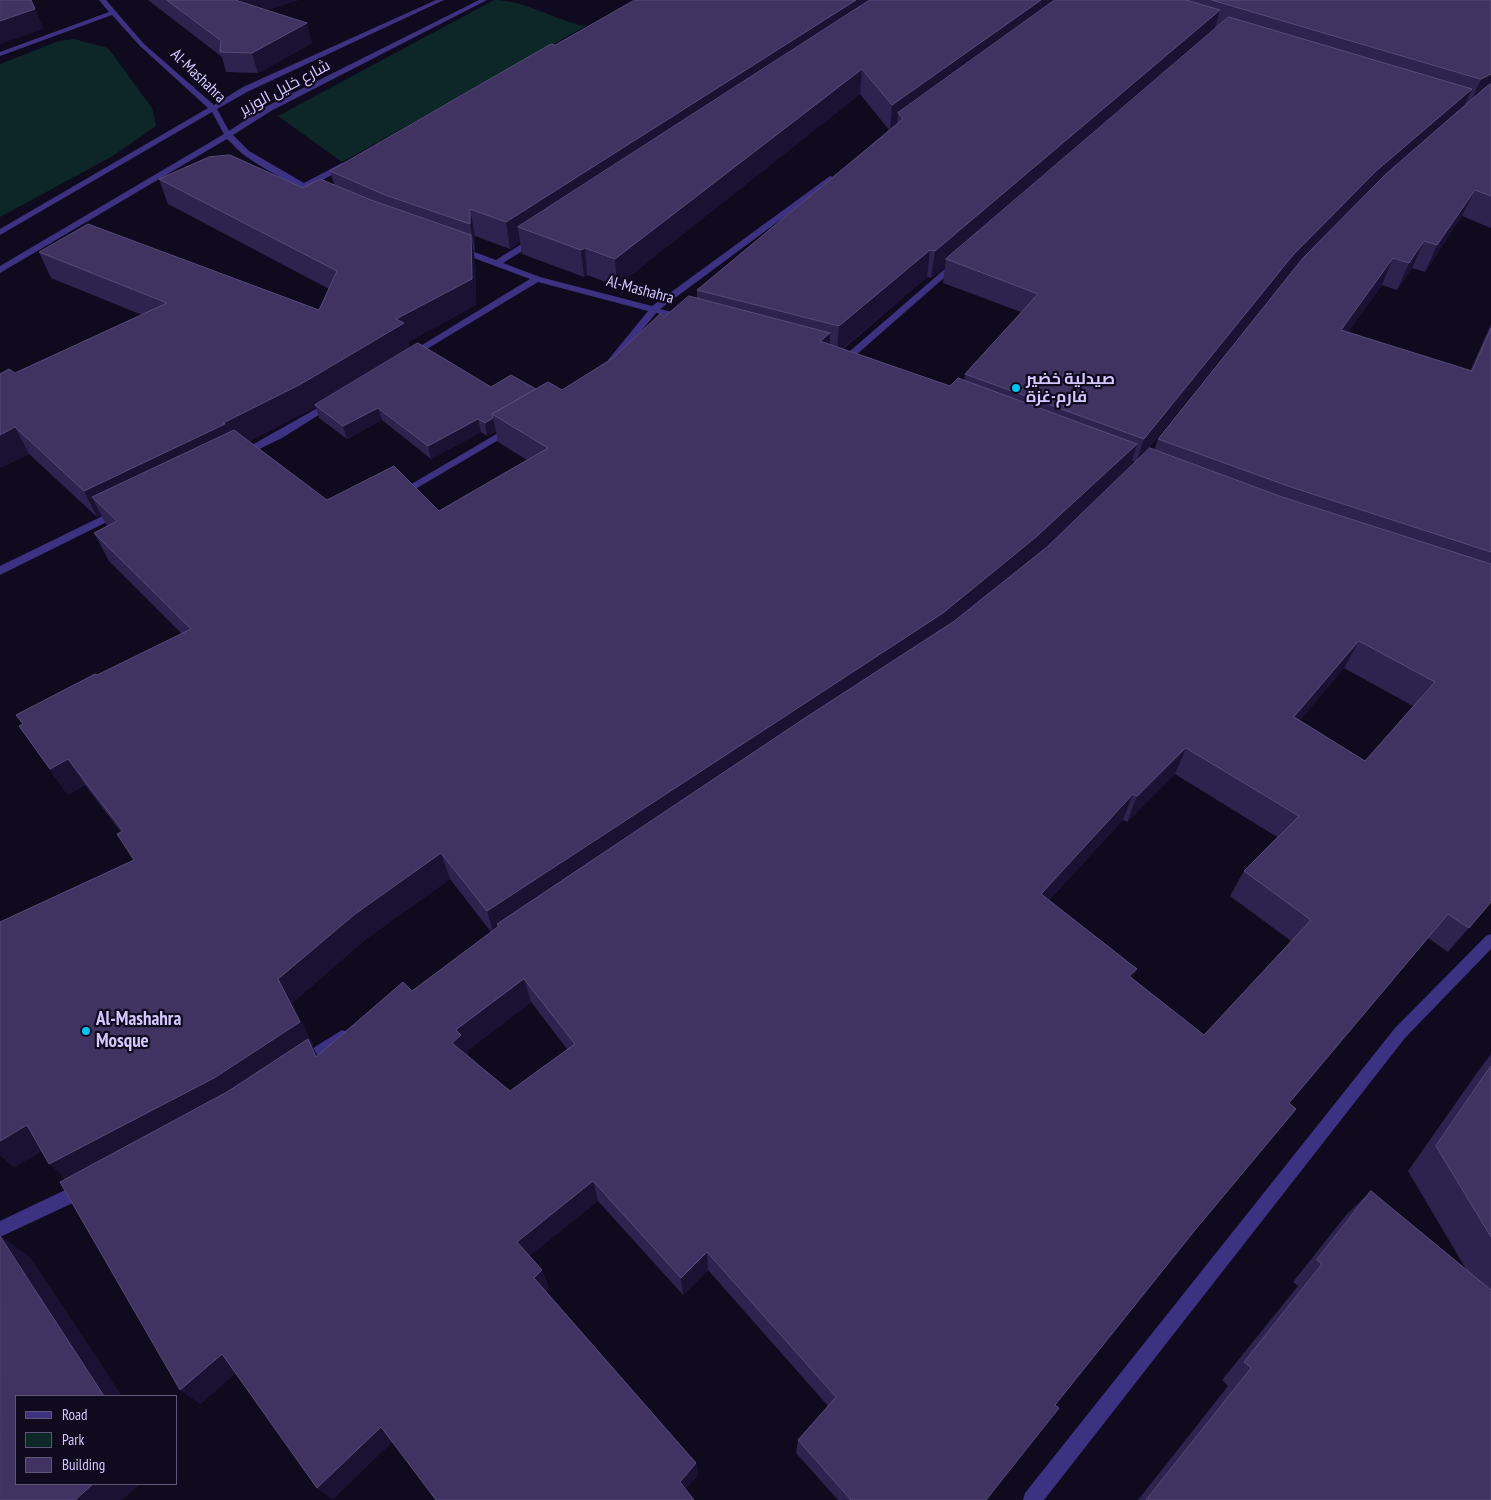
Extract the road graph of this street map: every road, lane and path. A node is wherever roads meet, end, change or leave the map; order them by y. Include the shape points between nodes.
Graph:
1 (102, 0) edge
2 (441, 0) edge
3 (484, 0) edge
4 (114, 12) junction
5 (0, 54) edge
6 (213, 108) junction
7 (228, 135) junction
8 (354, 160) edge
9 (838, 174) edge
10 (303, 187) junction
11 (326, 198) edge
12 (0, 232) edge
13 (538, 237) edge
14 (445, 244) edge
15 (965, 256) edge
16 (498, 263) junction
17 (0, 270) edge
18 (537, 279) junction
19 (654, 309) junction
20 (691, 319) edge
21 (403, 360) edge
22 (844, 361) edge
23 (603, 370) edge
24 (337, 400) edge
25 (521, 422) edge
26 (234, 457) edge
27 (413, 486) edge
28 (129, 507) edge
29 (0, 570) edge
30 (1491, 940) edge
31 (356, 1028) edge
32 (292, 1070) edge
33 (100, 1181) edge
34 (0, 1229) edge
35 (1032, 1500) edge

1 - 4 street, Al-Mashahra
2 - 6 street, شارع خليل الوزير via 246,89
3 - 7 street, شارع خليل الوزير via 268,109
4 - 5 street
4 - 6 street, Al-Mashahra via 142,45
6 - 7 street, Al-Mashahra
6 - 12 street, شارع خليل الوزير
7 - 10 street, Al-Mashahra via 246,153
7 - 17 street, شارع خليل الوزير
8 - 10 street
9 - 19 street
10 - 11 street, Al-Mashahra
13 - 16 street
14 - 16 street, Al-Mashahra
15 - 22 street
16 - 18 street, Al-Mashahra
18 - 19 street, Al-Mashahra
18 - 21 street
19 - 20 street, Al-Mashahra
19 - 23 street
24 - 26 street via 278,436
25 - 27 street
28 - 29 street
30 - 35 street via 1400,1033
31 - 32 street
33 - 34 street

